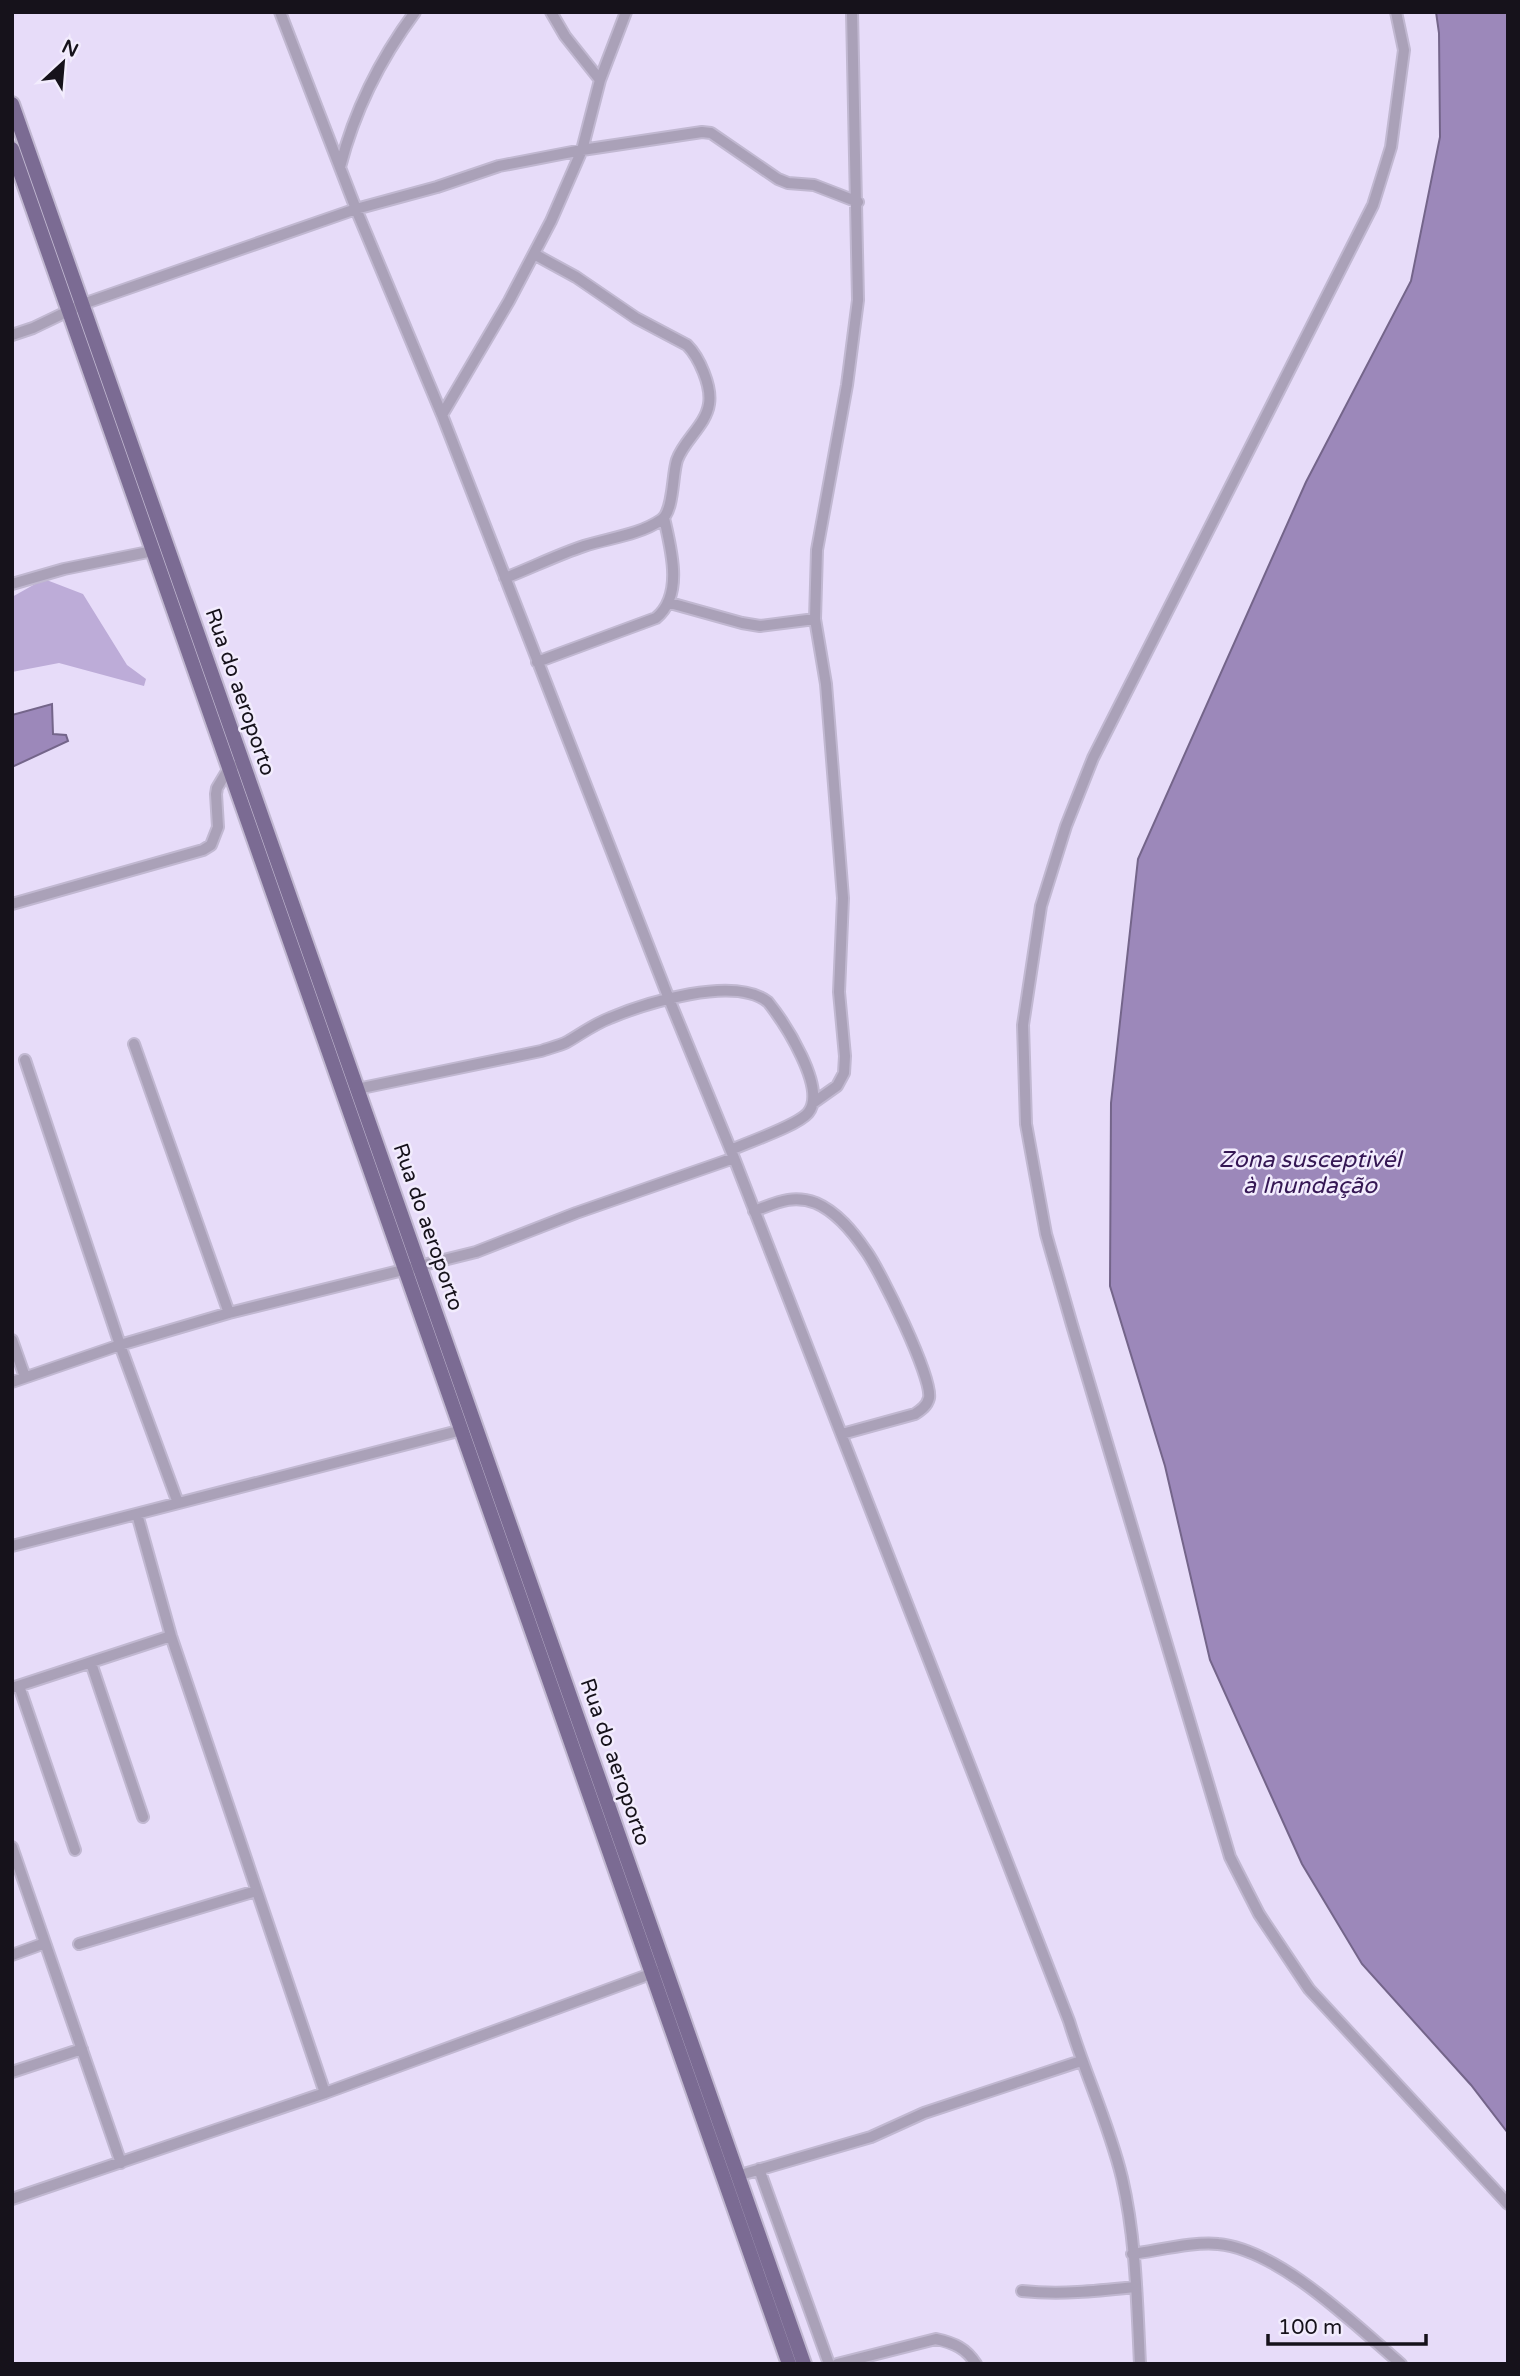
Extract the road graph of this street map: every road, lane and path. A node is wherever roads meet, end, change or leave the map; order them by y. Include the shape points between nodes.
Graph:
1 (279, 12) edge
2 (415, 12) edge
3 (551, 12) edge
4 (626, 12) edge
5 (852, 12) edge
6 (1396, 12) edge
7 (600, 80) junction
8 (12, 104) edge
9 (12, 149) edge
10 (582, 150) junction
11 (340, 167) junction
12 (858, 202) junction
13 (356, 209) junction
14 (534, 254) junction
15 (83, 304) junction
16 (69, 311) junction
17 (12, 335) edge
18 (442, 415) junction
19 (664, 519) junction
20 (153, 551) junction
21 (505, 579) junction
22 (12, 584) edge
23 (670, 603) junction
24 (815, 619) junction
25 (537, 662) junction
26 (236, 765) junction
27 (12, 904) edge
28 (669, 999) junction
29 (134, 1044) dead end
30 (25, 1060) dead end
31 (357, 1089) junction
32 (813, 1103) junction
33 (733, 1154) junction
34 (754, 1211) junction
35 (413, 1266) junction
36 (229, 1313) junction
37 (12, 1340) edge
38 (120, 1345) junction
39 (25, 1377) junction
40 (12, 1382) edge
41 (462, 1430) junction
42 (842, 1434) junction
43 (178, 1503) junction
44 (137, 1514) junction
45 (12, 1546) edge
46 (171, 1636) junction
47 (91, 1664) junction
48 (15, 1687) edge
49 (144, 1817) dead end
50 (12, 1847) edge
51 (75, 1850) dead end
52 (256, 1891) junction
53 (45, 1943) junction
54 (79, 1944) dead end
55 (12, 1955) edge
56 (658, 1971) junction
57 (82, 2049) junction
58 (1081, 2061) junction
59 (12, 2072) edge
60 (326, 2093) junction
61 (121, 2163) junction
62 (759, 2169) junction
63 (737, 2176) junction
64 (12, 2199) edge
65 (1508, 2204) edge
66 (1132, 2254) junction
67 (1135, 2287) junction
68 (1022, 2291) dead end
69 (789, 2364) edge
70 (804, 2364) edge
71 (829, 2364) edge
72 (837, 2364) edge
73 (976, 2364) edge
74 (1140, 2364) edge
75 (1401, 2364) edge

1 - 11 street
2 - 11 street via 395,39 349,131
3 - 7 street
4 - 7 street
5 - 12 street
6 - 65 street via 1404,50 1391,147 1373,205 1093,758 1066,826 1041,906 1023,1025 1026,1124 1046,1234 1230,1857 1259,1914 1310,1989
7 - 10 street
8 - 15 main road, Rua do aeroporto
9 - 16 main road, Rua do aeroporto
10 - 12 street via 711,133 778,179
10 - 13 street via 499,166
10 - 14 street
11 - 13 street
12 - 24 street via 858,300 817,550
13 - 15 street
13 - 18 street
14 - 18 street
14 - 19 street via 694,351 709,405 677,460
15 - 16 street
15 - 26 main road, Rua do aeroporto
16 - 17 street
16 - 20 main road, Rua do aeroporto
18 - 21 street
19 - 21 street
19 - 23 street via 673,555
20 - 22 street
20 - 26 main road, Rua do aeroporto
21 - 25 street
23 - 24 street via 760,626
23 - 25 street via 656,618
24 - 32 street via 826,684 843,898 839,992 845,1056 837,1086
25 - 28 street
26 - 27 street via 216,794 218,827 211,845 203,850
26 - 31 main road, Rua do aeroporto
26 - 35 main road, Rua do aeroporto
28 - 31 street via 611,1017 541,1051
28 - 32 street via 728,991 762,997 797,1047 813,1083
28 - 33 street
29 - 36 street
30 - 38 street
31 - 35 main road, Rua do aeroporto
32 - 33 street via 798,1121
33 - 34 street
33 - 35 street via 491,1247
34 - 42 street
34 - 42 street via 793,1198 818,1204 841,1220 867,1252 912,1339 928,1387 924,1407 915,1414
35 - 36 street
35 - 41 main road, Rua do aeroporto
35 - 56 main road, Rua do aeroporto
36 - 38 street
37 - 39 street
38 - 39 street
38 - 43 street
39 - 40 street
41 - 43 street
41 - 56 main road, Rua do aeroporto
42 - 58 street
43 - 44 street
44 - 45 street
44 - 46 street
46 - 47 street
46 - 52 street
47 - 48 street
47 - 49 street
48 - 51 street
50 - 53 street
52 - 54 street
52 - 60 street
53 - 55 street
53 - 57 street
56 - 60 street
56 - 63 main road, Rua do aeroporto
56 - 69 main road, Rua do aeroporto
57 - 59 street
57 - 61 street
58 - 62 street via 924,2113 871,2137
58 - 66 street via 1101,2106 1122,2179
60 - 61 street
61 - 64 street
62 - 63 street
62 - 71 street
63 - 70 main road, Rua do aeroporto
66 - 67 street
66 - 75 street via 1215,2243 1262,2256 1314,2291
67 - 68 street via 1060,2294
67 - 74 street
72 - 73 street via 936,2339 964,2350

